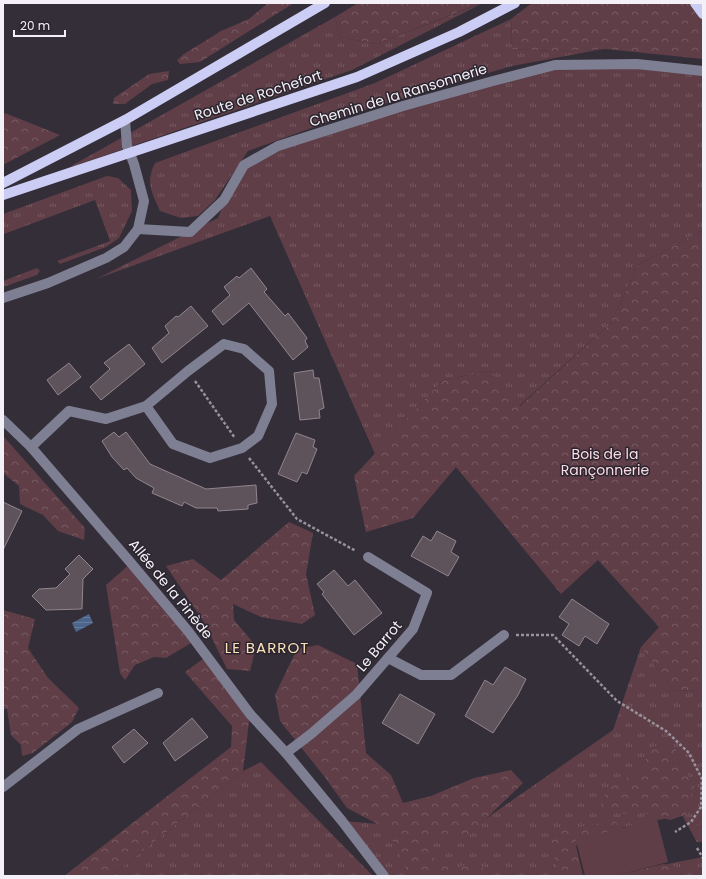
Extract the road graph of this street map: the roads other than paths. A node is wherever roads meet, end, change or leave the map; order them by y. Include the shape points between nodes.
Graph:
1 (325, 3) edge
2 (515, 3) edge
3 (695, 3) edge
4 (703, 14) edge
5 (703, 71) edge
6 (126, 120) junction
7 (128, 153) junction
8 (3, 184) edge
9 (3, 195) edge
10 (138, 229) junction
11 (3, 298) edge
12 (146, 406) junction
13 (3, 420) edge
14 (31, 447) junction
15 (368, 557) road end
16 (504, 635) road end
17 (388, 658) junction
18 (158, 693) dead end
19 (286, 753) junction
20 (3, 787) edge
21 (384, 876) edge

1 - 6 main road
2 - 7 main road, Route de Rochefort via 459,32 357,77
3 - 4 main road
5 - 10 street, Chemin de la Ransonnerie via 637,64 555,65 403,106 278,146 244,165 224,200 190,232
6 - 7 street
6 - 8 main road
7 - 9 main road, Route de Rochefort
7 - 10 street via 134,164 144,201
10 - 11 street via 124,247 106,258 48,283
12 - 12 street via 224,344 244,350 269,371 272,404 258,436 242,448 210,458 173,444
12 - 14 street via 106,419 68,411
13 - 14 street, Allée de la Pinède
14 - 19 street, Allée de la Pinède via 183,625 250,714
15 - 17 street, Le Barrot via 427,593 413,629
16 - 17 street via 451,676 421,675
17 - 19 street, Le Barrot via 356,695
18 - 20 street via 78,729
19 - 21 street, Allée de la Pinède

